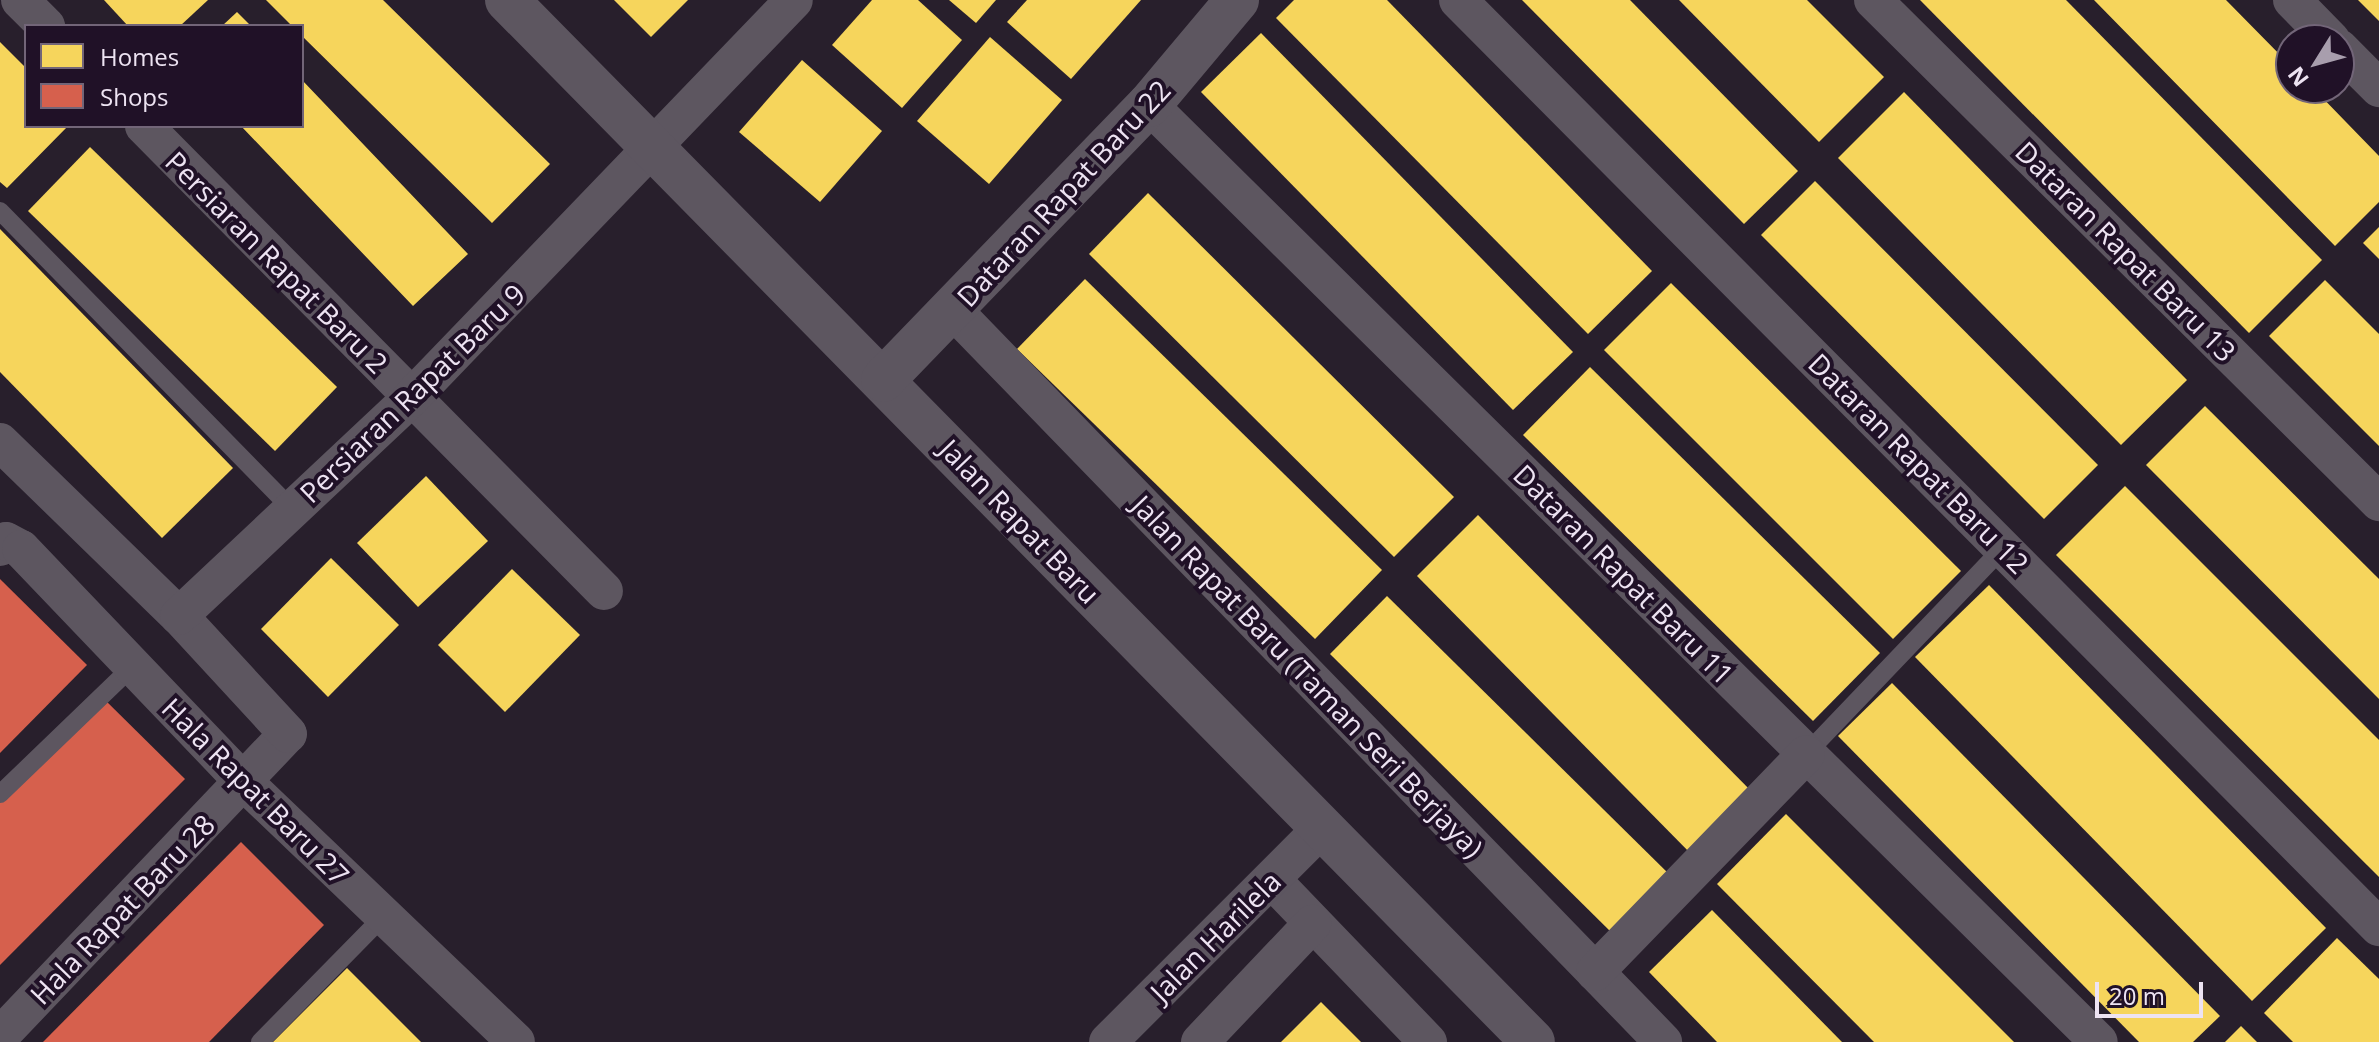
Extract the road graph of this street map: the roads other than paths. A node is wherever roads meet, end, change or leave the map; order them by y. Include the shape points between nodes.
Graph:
1 (20, 0) edge
2 (507, 0) edge
3 (794, 0) edge
4 (1237, 0) edge
5 (1458, 0) edge
6 (1873, 0) edge
7 (2292, 0) edge
8 (44, 24) edge
9 (2315, 24) edge
10 (2355, 64) edge
11 (2379, 88) edge
12 (1149, 105) junction
13 (146, 128) edge
14 (654, 148) junction
15 (0, 211) edge
16 (953, 310) junction
17 (883, 380) junction
18 (411, 398) junction
19 (0, 442) edge
20 (2379, 502) edge
21 (293, 510) junction
22 (0, 547) edge
23 (2003, 548) junction
24 (604, 591) dead end
25 (179, 616) junction
26 (132, 667) junction
27 (1806, 754) junction
28 (244, 782) junction
29 (0, 794) edge
30 (1321, 829) junction
31 (1272, 880) junction
32 (384, 916) junction
33 (2375, 916) edge
34 (1312, 924) junction
35 (1595, 972) junction
36 (0, 1036) edge
37 (512, 1041) edge
38 (260, 1042) edge
39 (1108, 1042) edge
40 (1200, 1042) edge
41 (1428, 1042) edge
42 (1533, 1042) edge
43 (1663, 1042) edge
44 (2099, 1042) edge

1 - 8 street
2 - 14 street, Jalan Rapat Baru
3 - 14 street, Persiaran Rapat Baru 9
4 - 12 street, Dataran Rapat Baru 22
5 - 23 street, Dataran Rapat Baru 12
6 - 20 street, Dataran Rapat Baru 13
7 - 9 street
10 - 11 street
12 - 16 street, Dataran Rapat Baru 22
12 - 27 street, Dataran Rapat Baru 11
13 - 18 street, Persiaran Rapat Baru 2
14 - 17 street, Jalan Rapat Baru
14 - 18 street, Persiaran Rapat Baru 9
15 - 21 lane
16 - 17 street, Dataran Rapat Baru 22
16 - 35 street, Jalan Rapat Baru (Taman Seri Berjaya)
17 - 30 street, Jalan Rapat Baru
18 - 21 street, Persiaran Rapat Baru 9
18 - 24 street, Persiaran Rapat Baru 2
19 - 25 street
21 - 25 street, Persiaran Rapat Baru 9
22 - 26 street, Hala Rapat Baru 27 via 6,541 21,549
23 - 27 lane
23 - 33 street, Dataran Rapat Baru 12
25 - 28 street via 286,727 288,734
26 - 28 street, Hala Rapat Baru 27
26 - 29 lane
27 - 35 street
27 - 44 street, Dataran Rapat Baru 11
28 - 32 street, Hala Rapat Baru 27
28 - 36 street, Hala Rapat Baru 28
30 - 31 street, Jalan Harilela
30 - 42 street, Jalan Rapat Baru
31 - 34 street
31 - 39 street, Jalan Harilela
32 - 37 street, Hala Rapat Baru 27
32 - 38 lane
34 - 40 street
34 - 41 street
35 - 43 street, Jalan Rapat Baru (Taman Seri Berjaya)

